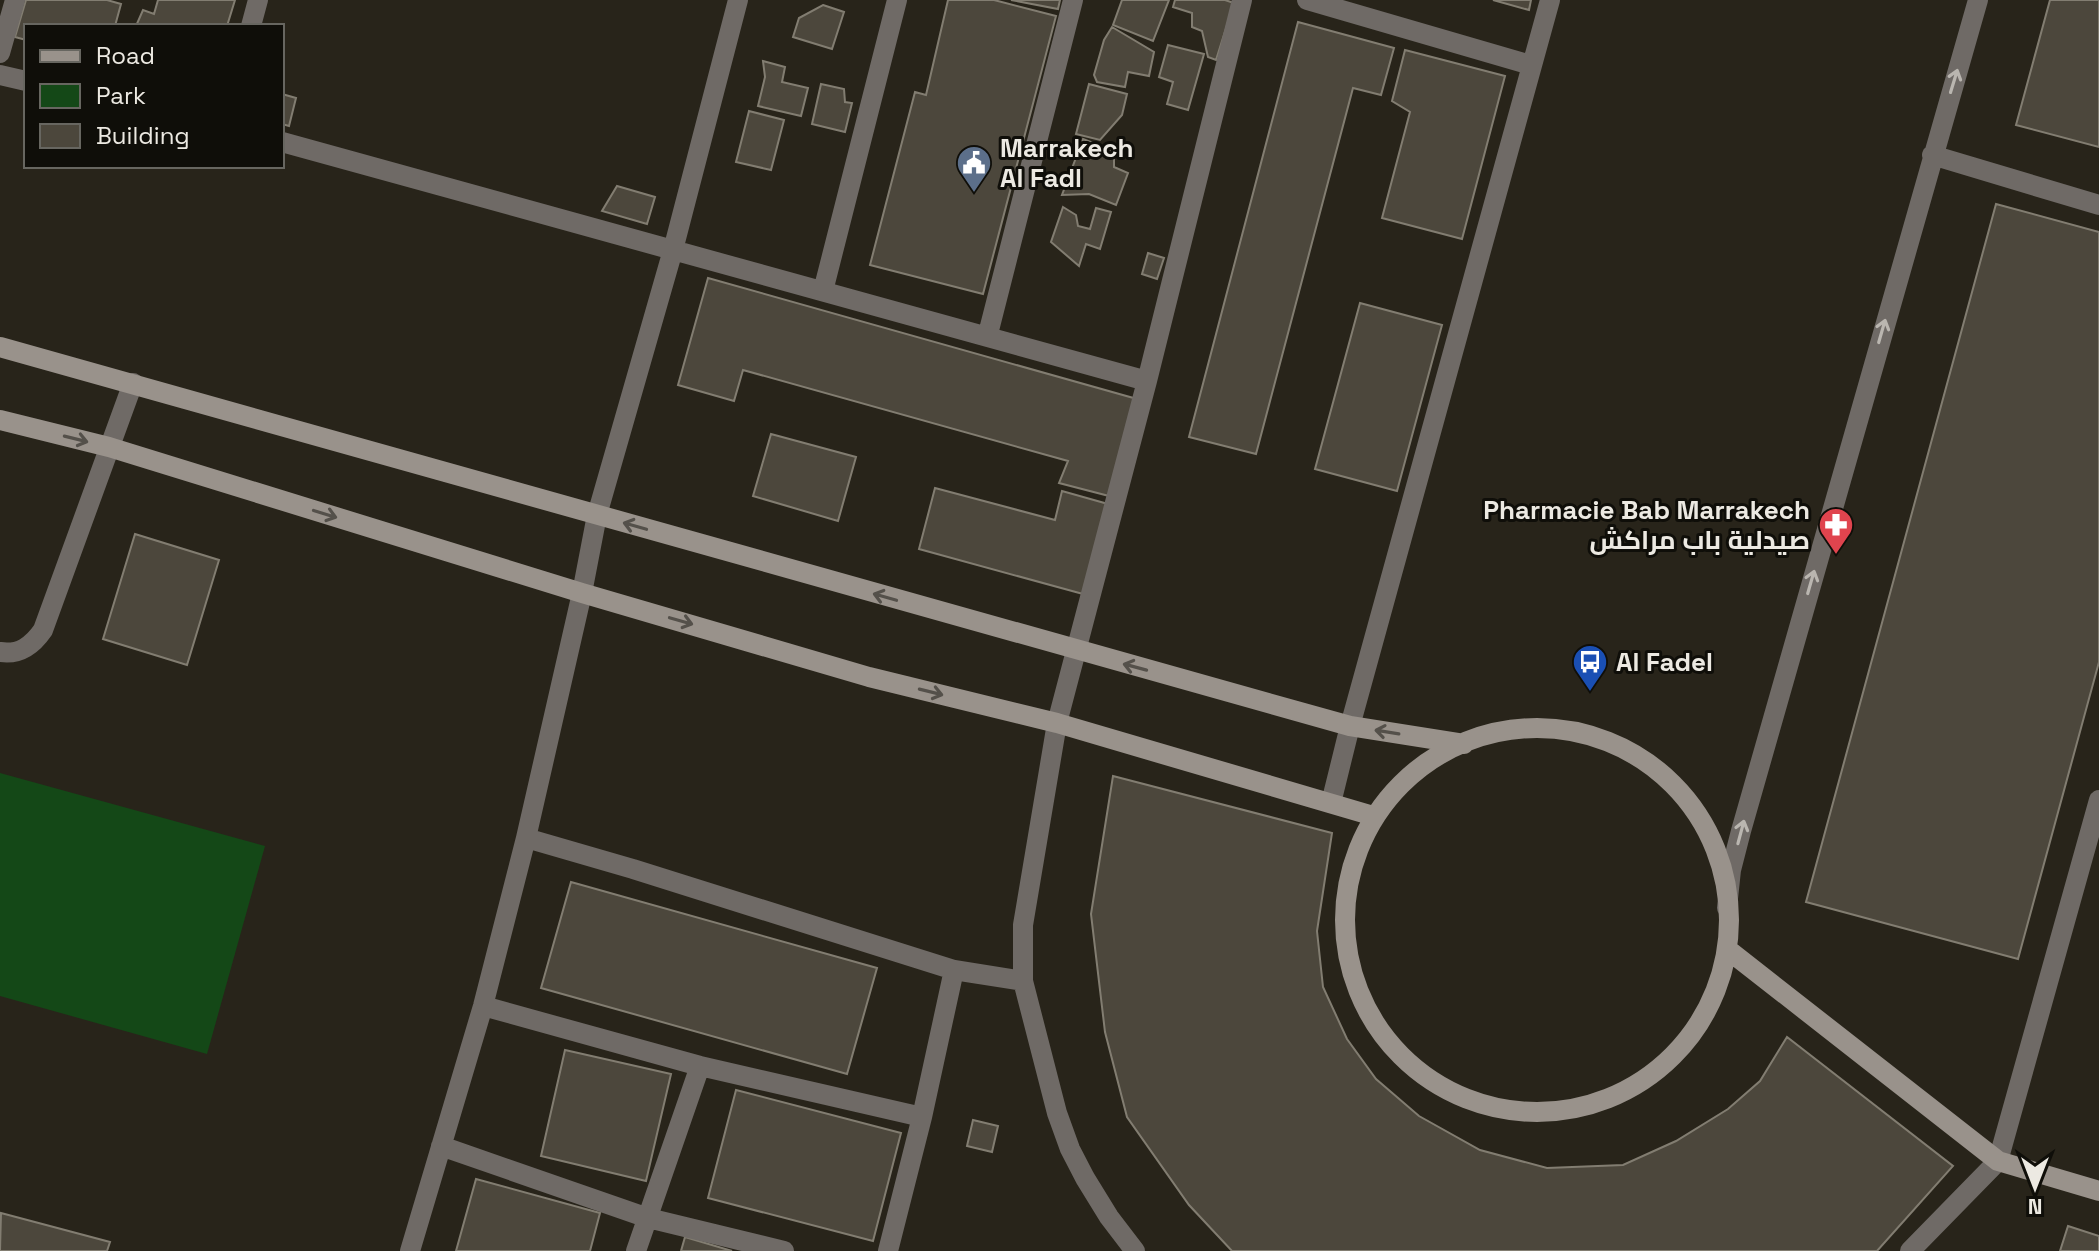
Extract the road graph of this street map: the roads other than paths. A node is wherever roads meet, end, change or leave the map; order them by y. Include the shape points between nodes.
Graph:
1 (15, 0) edge
2 (258, 0) edge
3 (738, 0) edge
4 (897, 0) edge
5 (1073, 0) edge
6 (1242, 0) edge
7 (1307, 0) edge
8 (1550, 0) edge
9 (1978, 0) edge
10 (252, 24) edge
11 (0, 53) edge
12 (1531, 65) junction
13 (0, 75) edge
14 (24, 81) edge
15 (284, 143) edge
16 (1932, 155) junction
17 (2099, 205) edge
18 (673, 250) junction
19 (823, 291) junction
20 (988, 334) junction
21 (0, 347) edge
22 (1147, 381) junction
23 (133, 383) junction
24 (0, 420) edge
25 (109, 447) junction
26 (597, 515) junction
27 (582, 593) junction
28 (1078, 651) junction
29 (0, 652) edge
30 (1057, 723) junction
31 (1350, 726) junction
32 (1464, 744) junction
33 (2099, 800) edge
34 (1331, 803) junction
35 (1370, 815) junction
36 (526, 838) junction
37 (1727, 908) junction
38 (1727, 949) junction
39 (954, 970) junction
40 (1023, 981) junction
41 (483, 1006) junction
42 (700, 1066) junction
43 (922, 1117) junction
44 (441, 1146) junction
45 (1998, 1161) junction
46 (2099, 1191) edge
47 (648, 1218) junction
48 (410, 1251) edge
49 (636, 1251) edge
50 (784, 1251) edge
51 (888, 1251) edge
52 (1135, 1251) edge
53 (1910, 1251) edge

1 - 11 street
2 - 10 street
3 - 18 street
4 - 19 street
5 - 20 street
6 - 22 street
7 - 12 street
8 - 12 street
16 -> 9 street
12 - 31 street
13 - 14 street
15 - 18 street
16 - 17 street
37 -> 16 street via 1741,831
18 - 19 street
18 - 26 street
19 - 20 street
20 - 22 street
21 - 23 street
22 - 28 street
23 - 25 street
23 - 26 street
24 -> 25 street
25 -> 27 street
25 - 29 street via 43,630 28,647
26 - 27 street
28 -> 26 street
27 -> 30 street via 869,677
27 - 36 street
28 - 30 street
31 -> 28 street
30 - 34 street
30 - 40 street via 1023,925
32 -> 31 street
31 - 34 street
32 - 35 street via 1424,764
32 - 37 street via 1512,730 1569,727 1620,740 1653,761 1709,836
33 - 45 street
34 - 35 street
35 - 38 street via 1357,842 1351,882 1346,924 1352,966 1366,1006 1389,1042 1419,1072 1455,1094 1495,1108 1537,1113 1580,1109 1620,1095 1656,1073 1687,1043 1710,1007
36 - 39 street
36 - 41 street
37 - 38 street
38 - 45 street
39 - 40 street
39 - 43 street
40 - 52 street via 1070,1149
41 - 42 street
41 - 44 street
42 - 43 street
42 - 47 street
43 - 51 street
44 - 47 street
44 - 48 street
45 - 46 street
45 - 53 street
47 - 49 street
47 - 50 street

